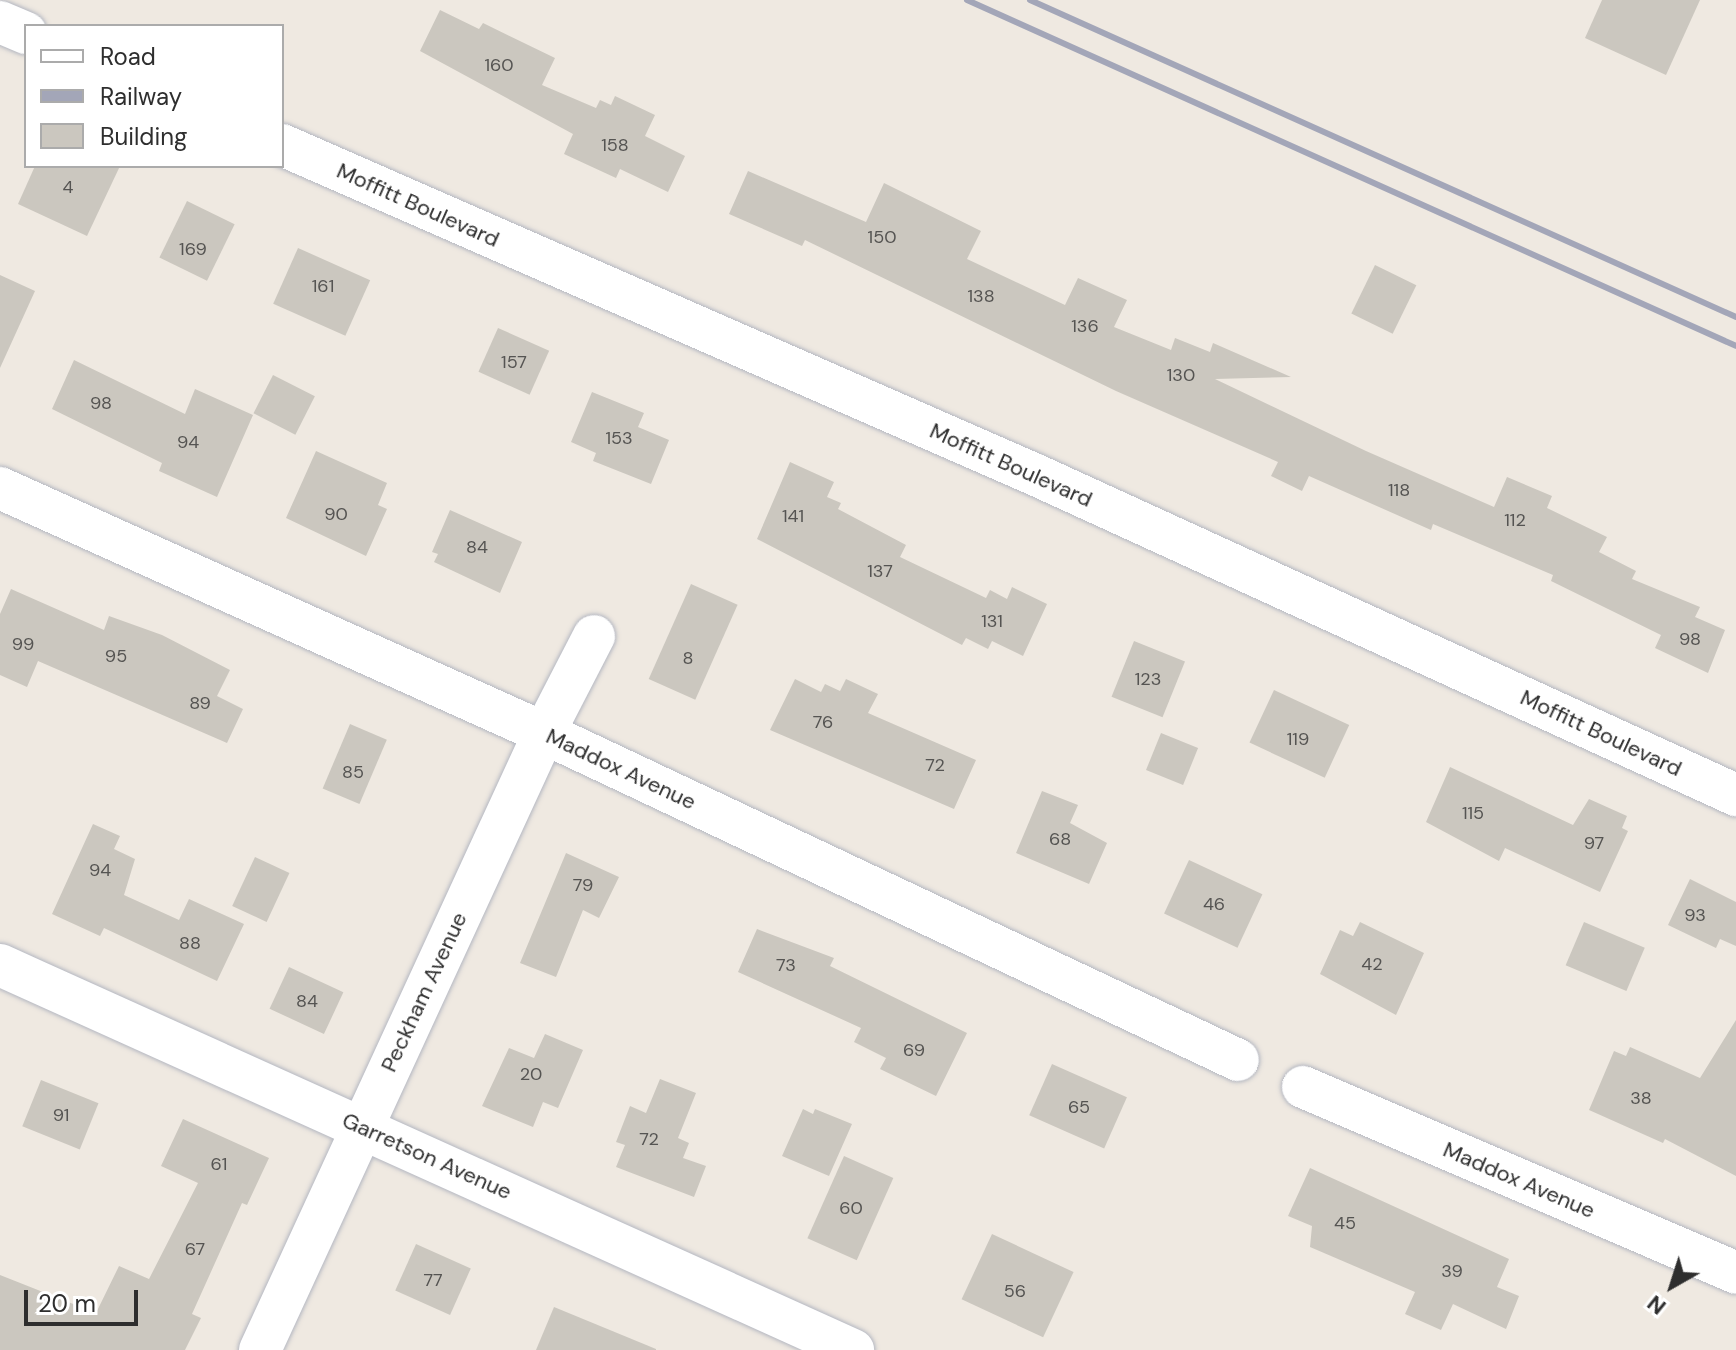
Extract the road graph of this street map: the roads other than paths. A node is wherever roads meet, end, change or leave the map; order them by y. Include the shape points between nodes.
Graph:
1 (0, 22) edge
2 (24, 32) edge
3 (284, 146) edge
4 (0, 488) edge
5 (594, 636) dead end
6 (544, 733) junction
7 (1736, 795) edge
8 (0, 965) edge
9 (1238, 1060) dead end
10 (1303, 1087) dead end
11 (361, 1126) junction
12 (1736, 1273) edge
13 (260, 1350) edge
14 (853, 1350) edge

1 - 2 street
3 - 7 street, Moffitt Boulevard via 1036,475
4 - 6 street, Maddox Avenue
5 - 6 street, Peckham Avenue
6 - 9 street, Maddox Avenue
6 - 11 street, Peckham Avenue
8 - 11 street, Garretson Avenue
10 - 12 street, Maddox Avenue
11 - 13 street, Peckham Avenue
11 - 14 street, Garretson Avenue

